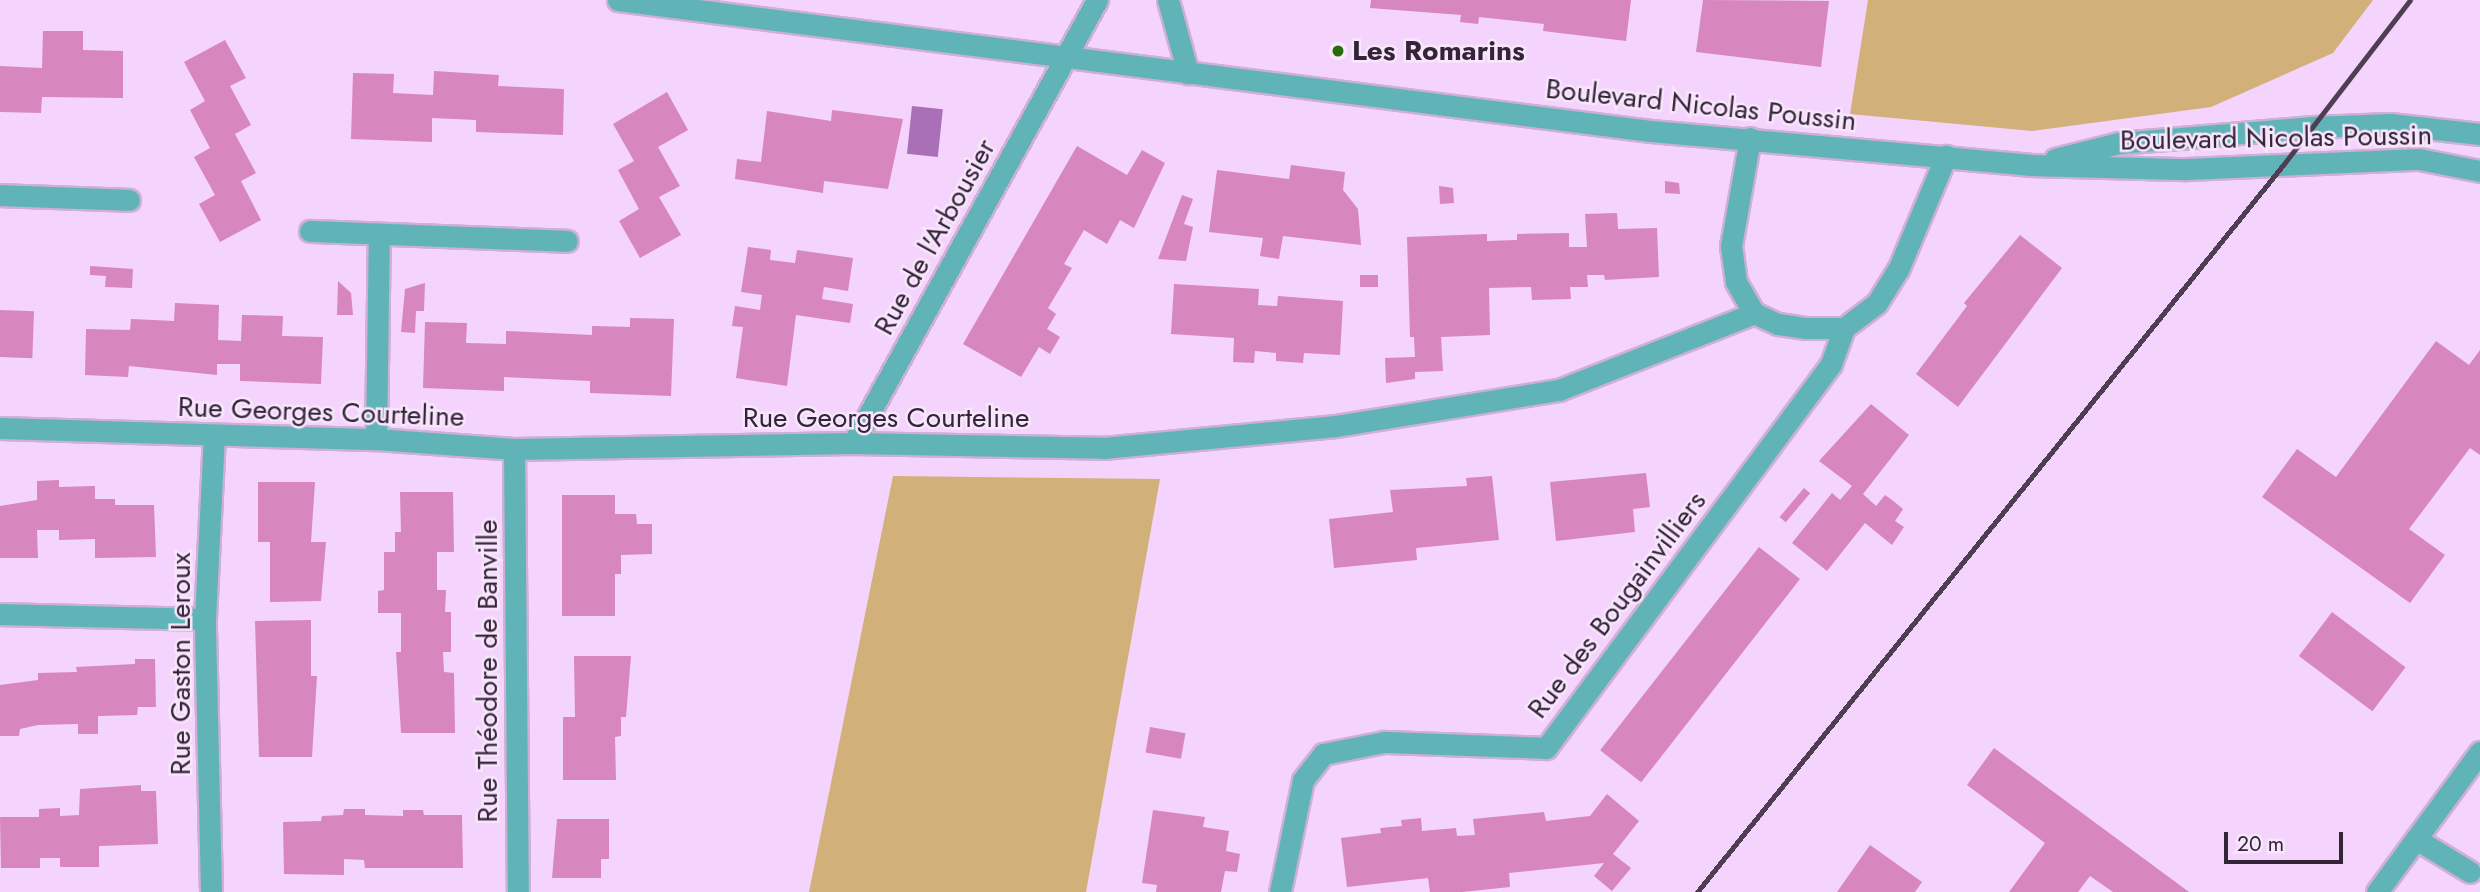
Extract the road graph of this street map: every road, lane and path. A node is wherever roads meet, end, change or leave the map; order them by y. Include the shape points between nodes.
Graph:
1 (618, 0) edge
2 (1097, 0) edge
3 (1168, 0) edge
4 (1065, 57) junction
5 (1188, 73) junction
6 (2480, 134) edge
7 (1750, 138) junction
8 (1946, 156) junction
9 (2029, 165) junction
10 (2480, 171) edge
11 (0, 195) edge
12 (129, 200) dead end
13 (310, 231) dead end
14 (379, 235) junction
15 (567, 241) dead end
16 (1754, 313) junction
17 (1844, 328) junction
18 (0, 428) edge
19 (214, 436) junction
20 (376, 439) junction
21 (853, 443) junction
22 (514, 449) junction
23 (0, 614) edge
24 (205, 619) junction
25 (2480, 752) edge
26 (2416, 839) junction
27 (2469, 872) dead end
28 (211, 892) edge
29 (518, 892) edge
30 (1280, 892) edge
31 (2377, 892) edge

1 - 4 street, Boulevard Nicolas Poussin
2 - 4 street, Rue de l'Arbousier
3 - 5 street
4 - 5 street, Boulevard Nicolas Poussin
4 - 21 street, Rue de l'Arbousier
5 - 7 street, Boulevard Nicolas Poussin via 1651,131
6 - 9 street, Boulevard Nicolas Poussin via 2390,124 2249,131 2119,143
7 - 8 street, Boulevard Nicolas Poussin
7 - 16 street via 1731,246 1736,282
8 - 9 street, Boulevard Nicolas Poussin
8 - 17 street via 1898,270 1877,303
9 - 10 street, Boulevard Nicolas Poussin via 2187,169 2419,159
11 - 12 street
13 - 14 street
14 - 15 street
14 - 20 street
16 - 17 street via 1798,327
16 - 21 street, Rue Georges Courteline via 1559,390 1336,426 1103,448
17 - 30 street, Rue des Bougainvilliers via 1831,364 1546,748 1384,742 1323,754 1303,780
18 - 19 street, Rue Georges Courteline
19 - 20 street, Rue Georges Courteline
19 - 24 street, Rue Gaston Leroux
20 - 22 street, Rue Georges Courteline
21 - 22 street, Rue Georges Courteline
22 - 29 street, Rue Théodore de Banville
23 - 24 street
24 - 28 street, Rue Gaston Leroux
25 - 26 street
26 - 27 street
26 - 31 street

